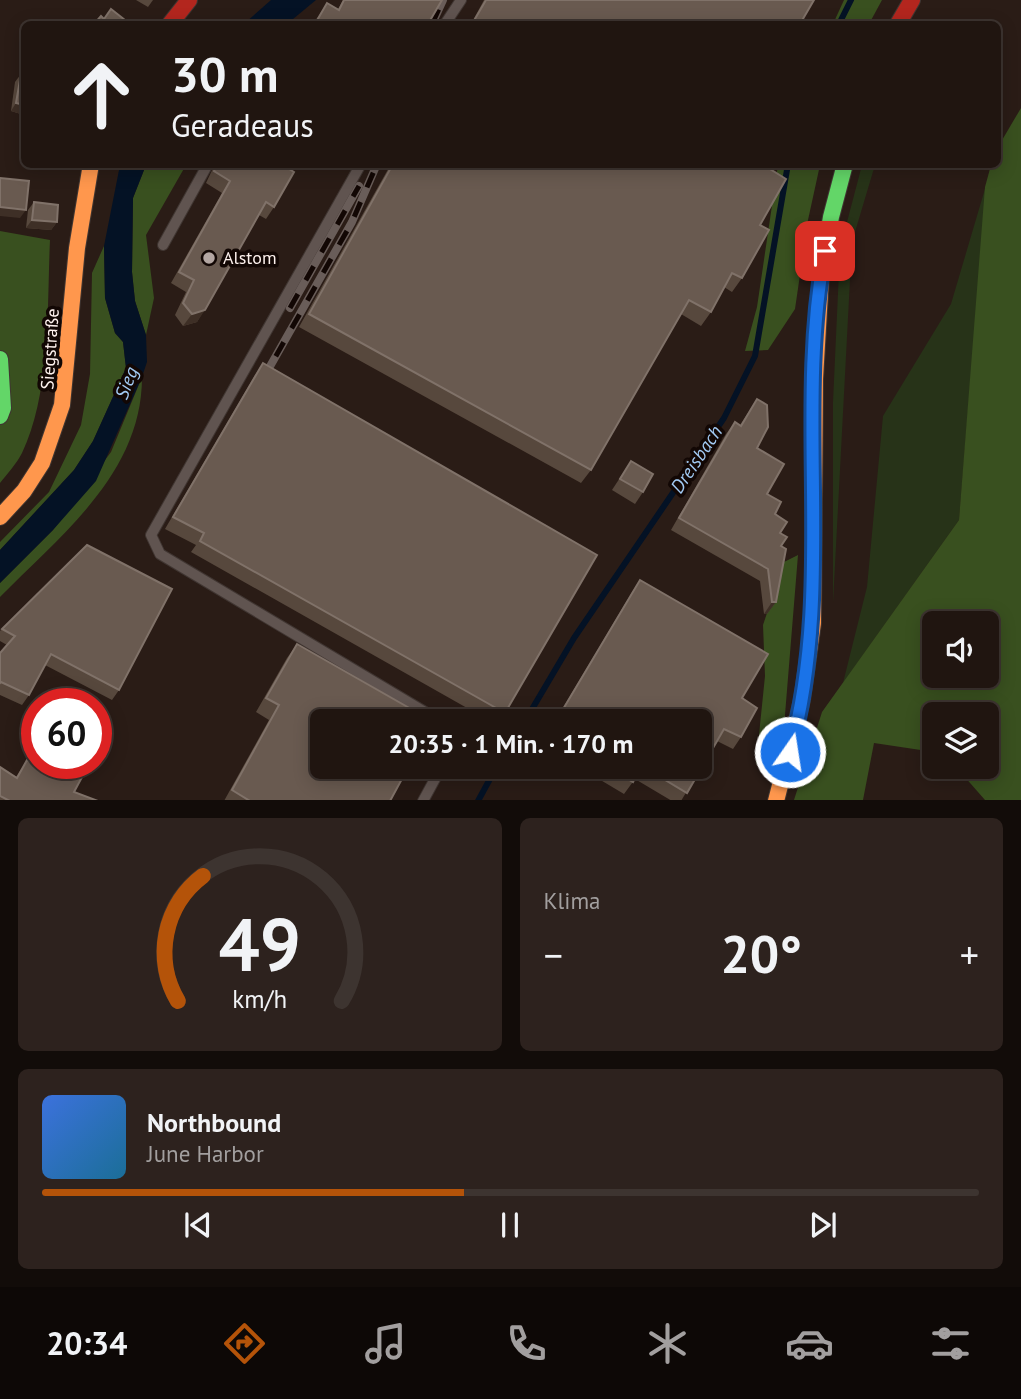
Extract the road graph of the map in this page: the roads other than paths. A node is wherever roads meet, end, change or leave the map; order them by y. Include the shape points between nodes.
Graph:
1 (189, 0) edge
2 (461, 0) edge
3 (912, 0) edge
4 (172, 21) edge
5 (447, 21) edge
6 (900, 21) edge
7 (90, 168) edge
8 (206, 168) edge
9 (359, 168) edge
10 (844, 168) edge
11 (163, 244) dead end
12 (0, 359) edge
13 (0, 416) edge
14 (0, 517) edge
15 (420, 709) edge
16 (435, 779) edge
17 (423, 800) edge
18 (776, 800) edge

1 - 4 main road
2 - 5 lane
3 - 6 main road
7 - 14 main road, Siegstraße via 74,272 67,393 60,424 29,486
8 - 11 lane
9 - 15 lane via 151,535 160,554
10 - 18 main road via 821,272 809,656 795,735
12 - 13 main road
16 - 17 lane

